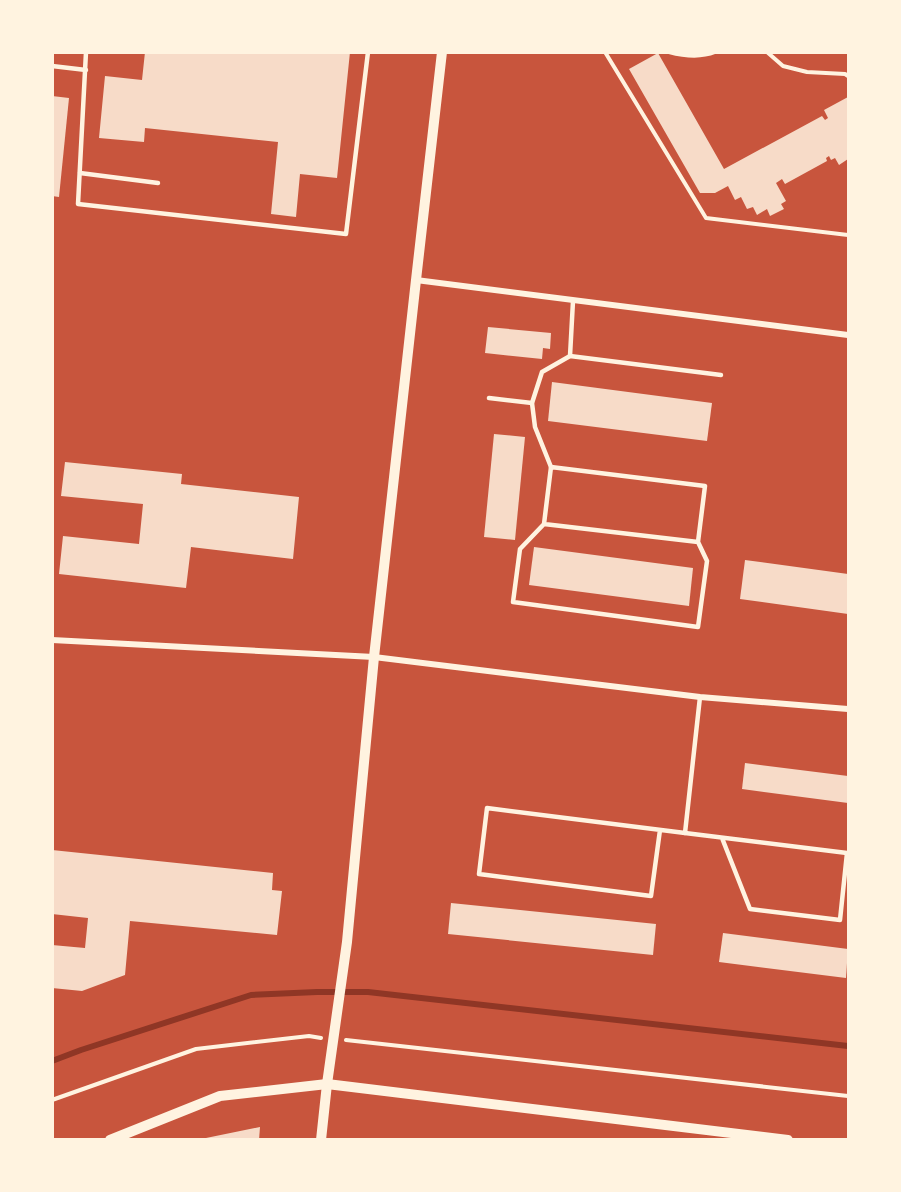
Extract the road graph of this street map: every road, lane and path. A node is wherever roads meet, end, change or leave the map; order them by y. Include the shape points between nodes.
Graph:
1 (87, 52) edge
2 (368, 52) edge
3 (442, 52) edge
4 (605, 52) edge
5 (669, 52) edge
6 (715, 52) edge
7 (767, 52) edge
8 (52, 66) edge
9 (86, 70) junction
10 (849, 76) edge
11 (80, 173) junction
12 (159, 183) dead end
13 (849, 235) edge
14 (416, 280) junction
15 (573, 301) junction
16 (849, 335) edge
17 (570, 356) junction
18 (721, 375) dead end
19 (489, 398) dead end
20 (532, 403) junction
21 (551, 467) junction
22 (544, 524) junction
23 (698, 542) junction
24 (52, 640) edge
25 (374, 657) junction
26 (700, 697) junction
27 (849, 710) edge
28 (660, 830) junction
29 (685, 833) junction
30 (722, 838) junction
31 (321, 1038) dead end
32 (345, 1040) dead end
33 (327, 1084) junction
34 (849, 1096) edge
35 (52, 1100) edge
36 (110, 1140) edge
37 (321, 1140) edge
38 (788, 1140) edge

1 - 9 lane
2 - 11 lane via 346,234 78,204
3 - 14 street
4 - 13 path via 706,218
5 - 6 path via 707,56
7 - 10 path via 783,66
8 - 9 lane
9 - 11 lane
11 - 12 lane
14 - 15 street
14 - 25 street
15 - 16 street
15 - 17 lane
17 - 18 lane
17 - 20 lane via 542,372
19 - 20 lane
20 - 21 lane via 535,427
21 - 22 lane
21 - 23 lane via 705,486
22 - 23 lane
22 - 23 lane via 520,549 513,603 698,627 707,561
24 - 25 street
25 - 26 street
25 - 33 street via 347,942
26 - 27 street
26 - 29 lane
28 - 28 lane via 487,808 479,874 651,896
28 - 29 lane
29 - 30 lane
30 - 30 lane via 847,853 840,920 750,909
31 - 35 path via 309,1036 196,1049
32 - 34 path
33 - 36 street via 220,1096
33 - 37 street
33 - 38 street

